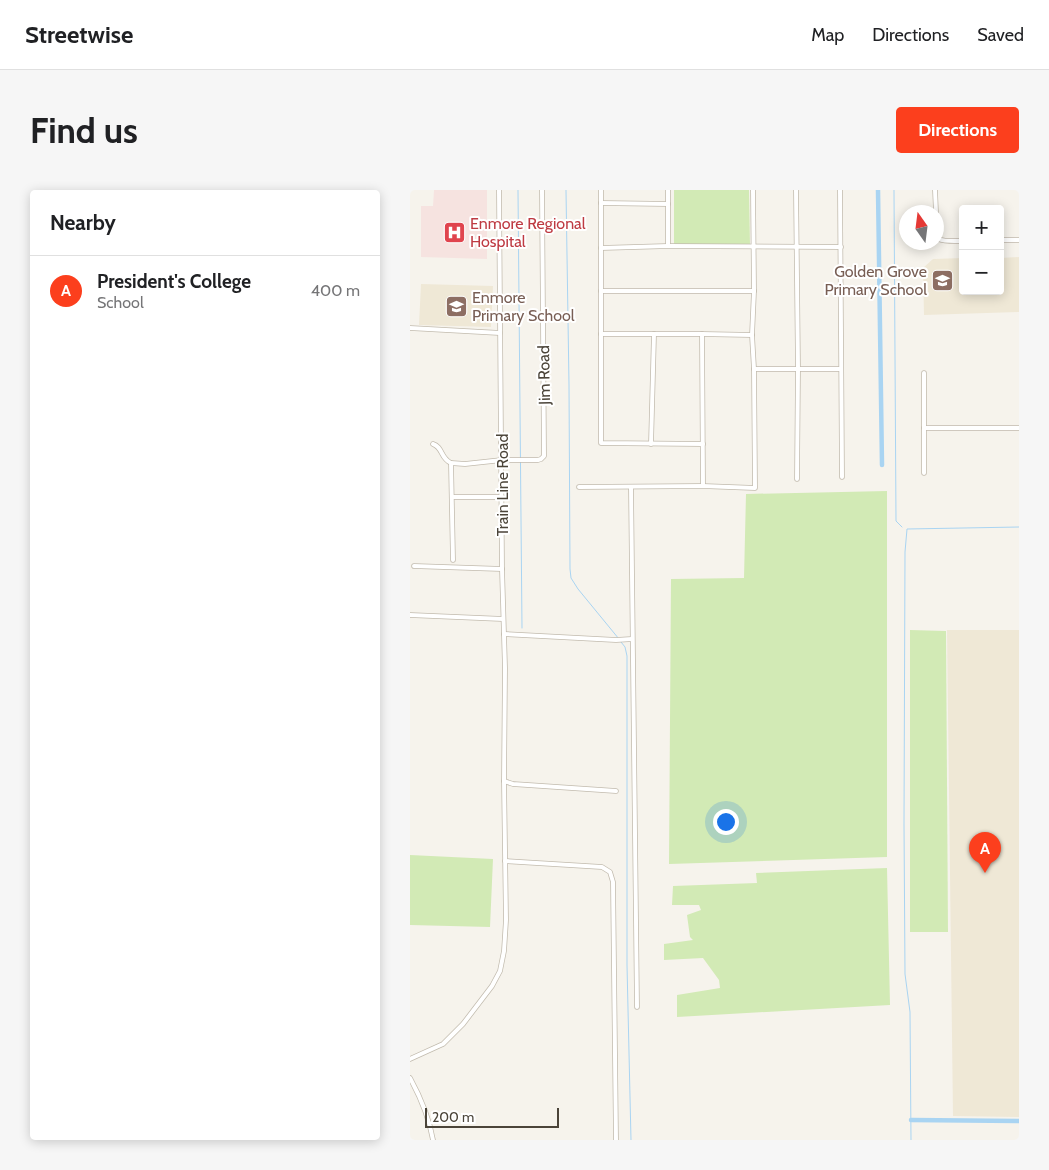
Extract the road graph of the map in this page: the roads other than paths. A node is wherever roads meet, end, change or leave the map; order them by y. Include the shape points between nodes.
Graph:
1 (499, 190) edge
2 (542, 190) edge
3 (601, 190) edge
4 (668, 190) edge
5 (753, 190) edge
6 (796, 190) edge
7 (840, 190) edge
8 (935, 190) edge
9 (601, 203) junction
10 (668, 204) junction
11 (936, 205) edge
12 (944, 240) edge
13 (1004, 240) edge
14 (1019, 240) edge
15 (959, 241) edge
16 (668, 246) junction
17 (753, 246) junction
18 (796, 247) junction
19 (601, 248) junction
20 (840, 248) junction
21 (601, 291) junction
22 (754, 291) junction
23 (410, 328) edge
24 (500, 333) junction
25 (601, 334) junction
26 (654, 334) junction
27 (702, 334) junction
28 (752, 335) junction
29 (754, 369) junction
30 (798, 369) junction
31 (841, 369) junction
32 (924, 373) dead end
33 (924, 428) junction
34 (1019, 428) edge
35 (433, 444) dead end
36 (651, 444) junction
37 (703, 444) junction
38 (502, 460) junction
39 (451, 463) junction
40 (924, 473) dead end
41 (842, 477) dead end
42 (797, 479) dead end
43 (703, 486) junction
44 (579, 487) dead end
45 (631, 487) junction
46 (452, 497) junction
47 (502, 497) junction
48 (453, 560) dead end
49 (414, 566) dead end
50 (502, 569) junction
51 (410, 615) edge
52 (503, 619) junction
53 (504, 634) junction
54 (632, 639) junction
55 (504, 781) junction
56 (616, 791) dead end
57 (505, 861) junction
58 (637, 1007) dead end
59 (410, 1059) edge
60 (410, 1078) edge
61 (433, 1140) edge
62 (616, 1140) edge

1 - 24 street, Train Line Road
2 - 38 street, Jim Road via 544,456 541,459
3 - 9 street
4 - 10 street
5 - 17 street
6 - 18 street
7 - 20 street
8 - 11 street
9 - 10 street
9 - 19 street
10 - 16 street
12 - 15 street
13 - 14 street
16 - 17 street
16 - 19 street
17 - 18 street
17 - 22 street
18 - 20 street
18 - 30 street
19 - 21 street
20 - 31 street
21 - 22 street
21 - 25 street
22 - 28 street
23 - 24 street
24 - 38 street, Train Line Road
25 - 26 street
25 - 36 street via 601,443
26 - 27 street
26 - 36 street
27 - 28 street
27 - 37 street
28 - 29 street
29 - 30 street
29 - 43 street via 755,488
30 - 31 street
30 - 42 street
31 - 41 street
32 - 33 street
33 - 34 street
33 - 40 street
35 - 39 street
36 - 37 street
37 - 43 street
38 - 39 street, Jim Road
38 - 47 street, Train Line Road
39 - 46 street
43 - 45 street
44 - 45 street
45 - 54 street
46 - 47 street
46 - 48 street
47 - 50 street, Train Line Road
49 - 50 street
50 - 52 street, Train Line Road
51 - 52 street
52 - 53 street, Train Line Road
53 - 54 street
53 - 55 street, Train Line Road
54 - 58 street
55 - 56 street
55 - 57 street, Train Line Road
57 - 59 street, Train Line Road via 506,920 500,971 463,1024 443,1044
57 - 62 street via 602,868 610,872 613,882
60 - 61 street via 425,1108

